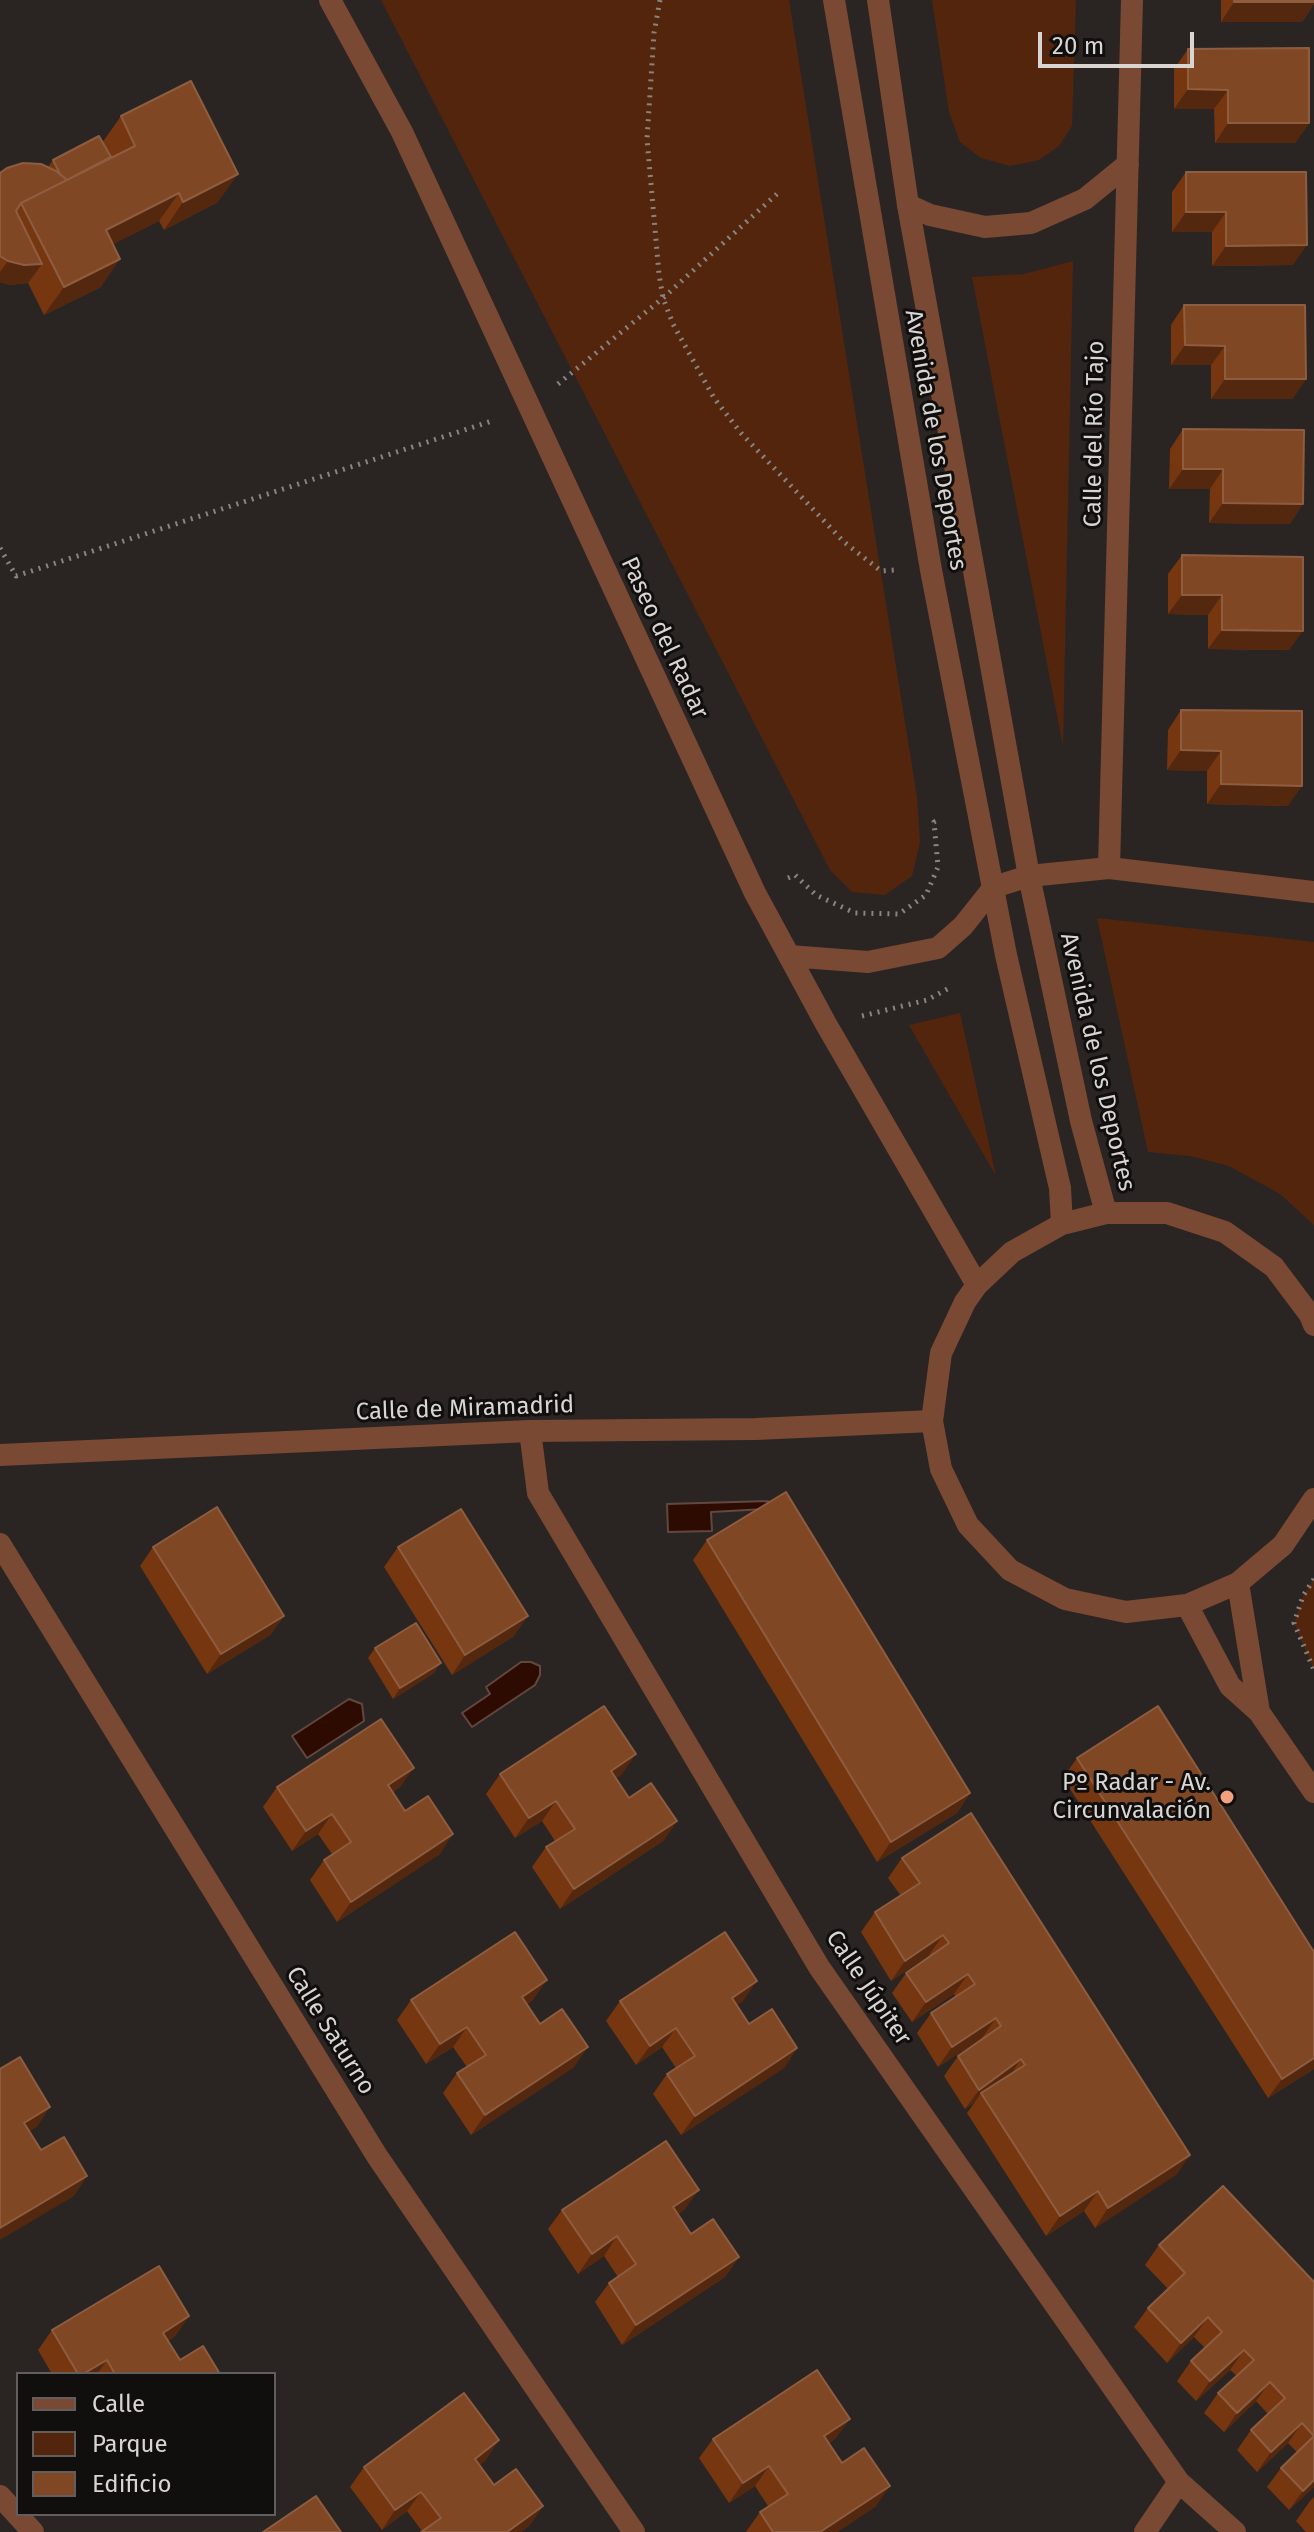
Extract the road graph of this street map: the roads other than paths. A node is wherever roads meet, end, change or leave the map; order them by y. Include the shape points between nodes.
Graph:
1 (330, 0) edge
2 (834, 0) edge
3 (878, 0) edge
4 (1132, 0) edge
5 (1128, 164) junction
6 (908, 205) junction
7 (1109, 868) junction
8 (1029, 876) junction
9 (994, 887) junction
10 (1314, 892) edge
11 (789, 956) junction
12 (1106, 1213) junction
13 (1062, 1224) junction
14 (977, 1285) junction
15 (1314, 1325) edge
16 (932, 1421) junction
17 (530, 1431) junction
18 (0, 1455) edge
19 (1314, 1499) edge
20 (0, 1544) edge
21 (1238, 1583) junction
22 (1187, 1605) junction
23 (1259, 1712) junction
24 (1314, 1792) edge
25 (1179, 2482) junction
26 (0, 2496) edge
27 (16, 2513) edge
28 (18, 2516) edge
29 (33, 2532) edge
30 (634, 2532) edge
31 (1145, 2532) edge
32 (1235, 2532) edge

1 - 11 street, Paseo del Radar via 402,132
2 - 9 street, Avenida de los Deportes via 931,570
3 - 6 street, Avenida de los Deportes
4 - 5 street, Calle del Río Tajo
5 - 6 street via 1085,199 1031,223 985,227
5 - 7 street, Calle del Río Tajo
6 - 8 street, Avenida de los Deportes
7 - 8 street
7 - 10 street
8 - 9 street
8 - 12 street, Avenida de los Deportes
9 - 11 street via 938,948 868,962
9 - 13 street, Avenida de los Deportes via 1060,1188
11 - 14 street, Paseo del Radar
12 - 13 street
12 - 15 street via 1167,1213 1225,1232 1274,1267
13 - 14 street via 1012,1252
14 - 16 street via 941,1353
16 - 17 street, Calle de Miramadrid
16 - 22 street via 941,1469 968,1525 1010,1570 1065,1599 1126,1612
17 - 18 street, Calle de Miramadrid
17 - 25 street, Calle Júpiter via 538,1493 819,1967
19 - 21 street via 1283,1545
20 - 30 street, Calle Saturno via 377,2156
21 - 22 street
21 - 23 street
22 - 23 street via 1230,1686
23 - 24 street
25 - 31 street
25 - 32 street, Calle Júpiter
26 - 27 street
28 - 29 street

